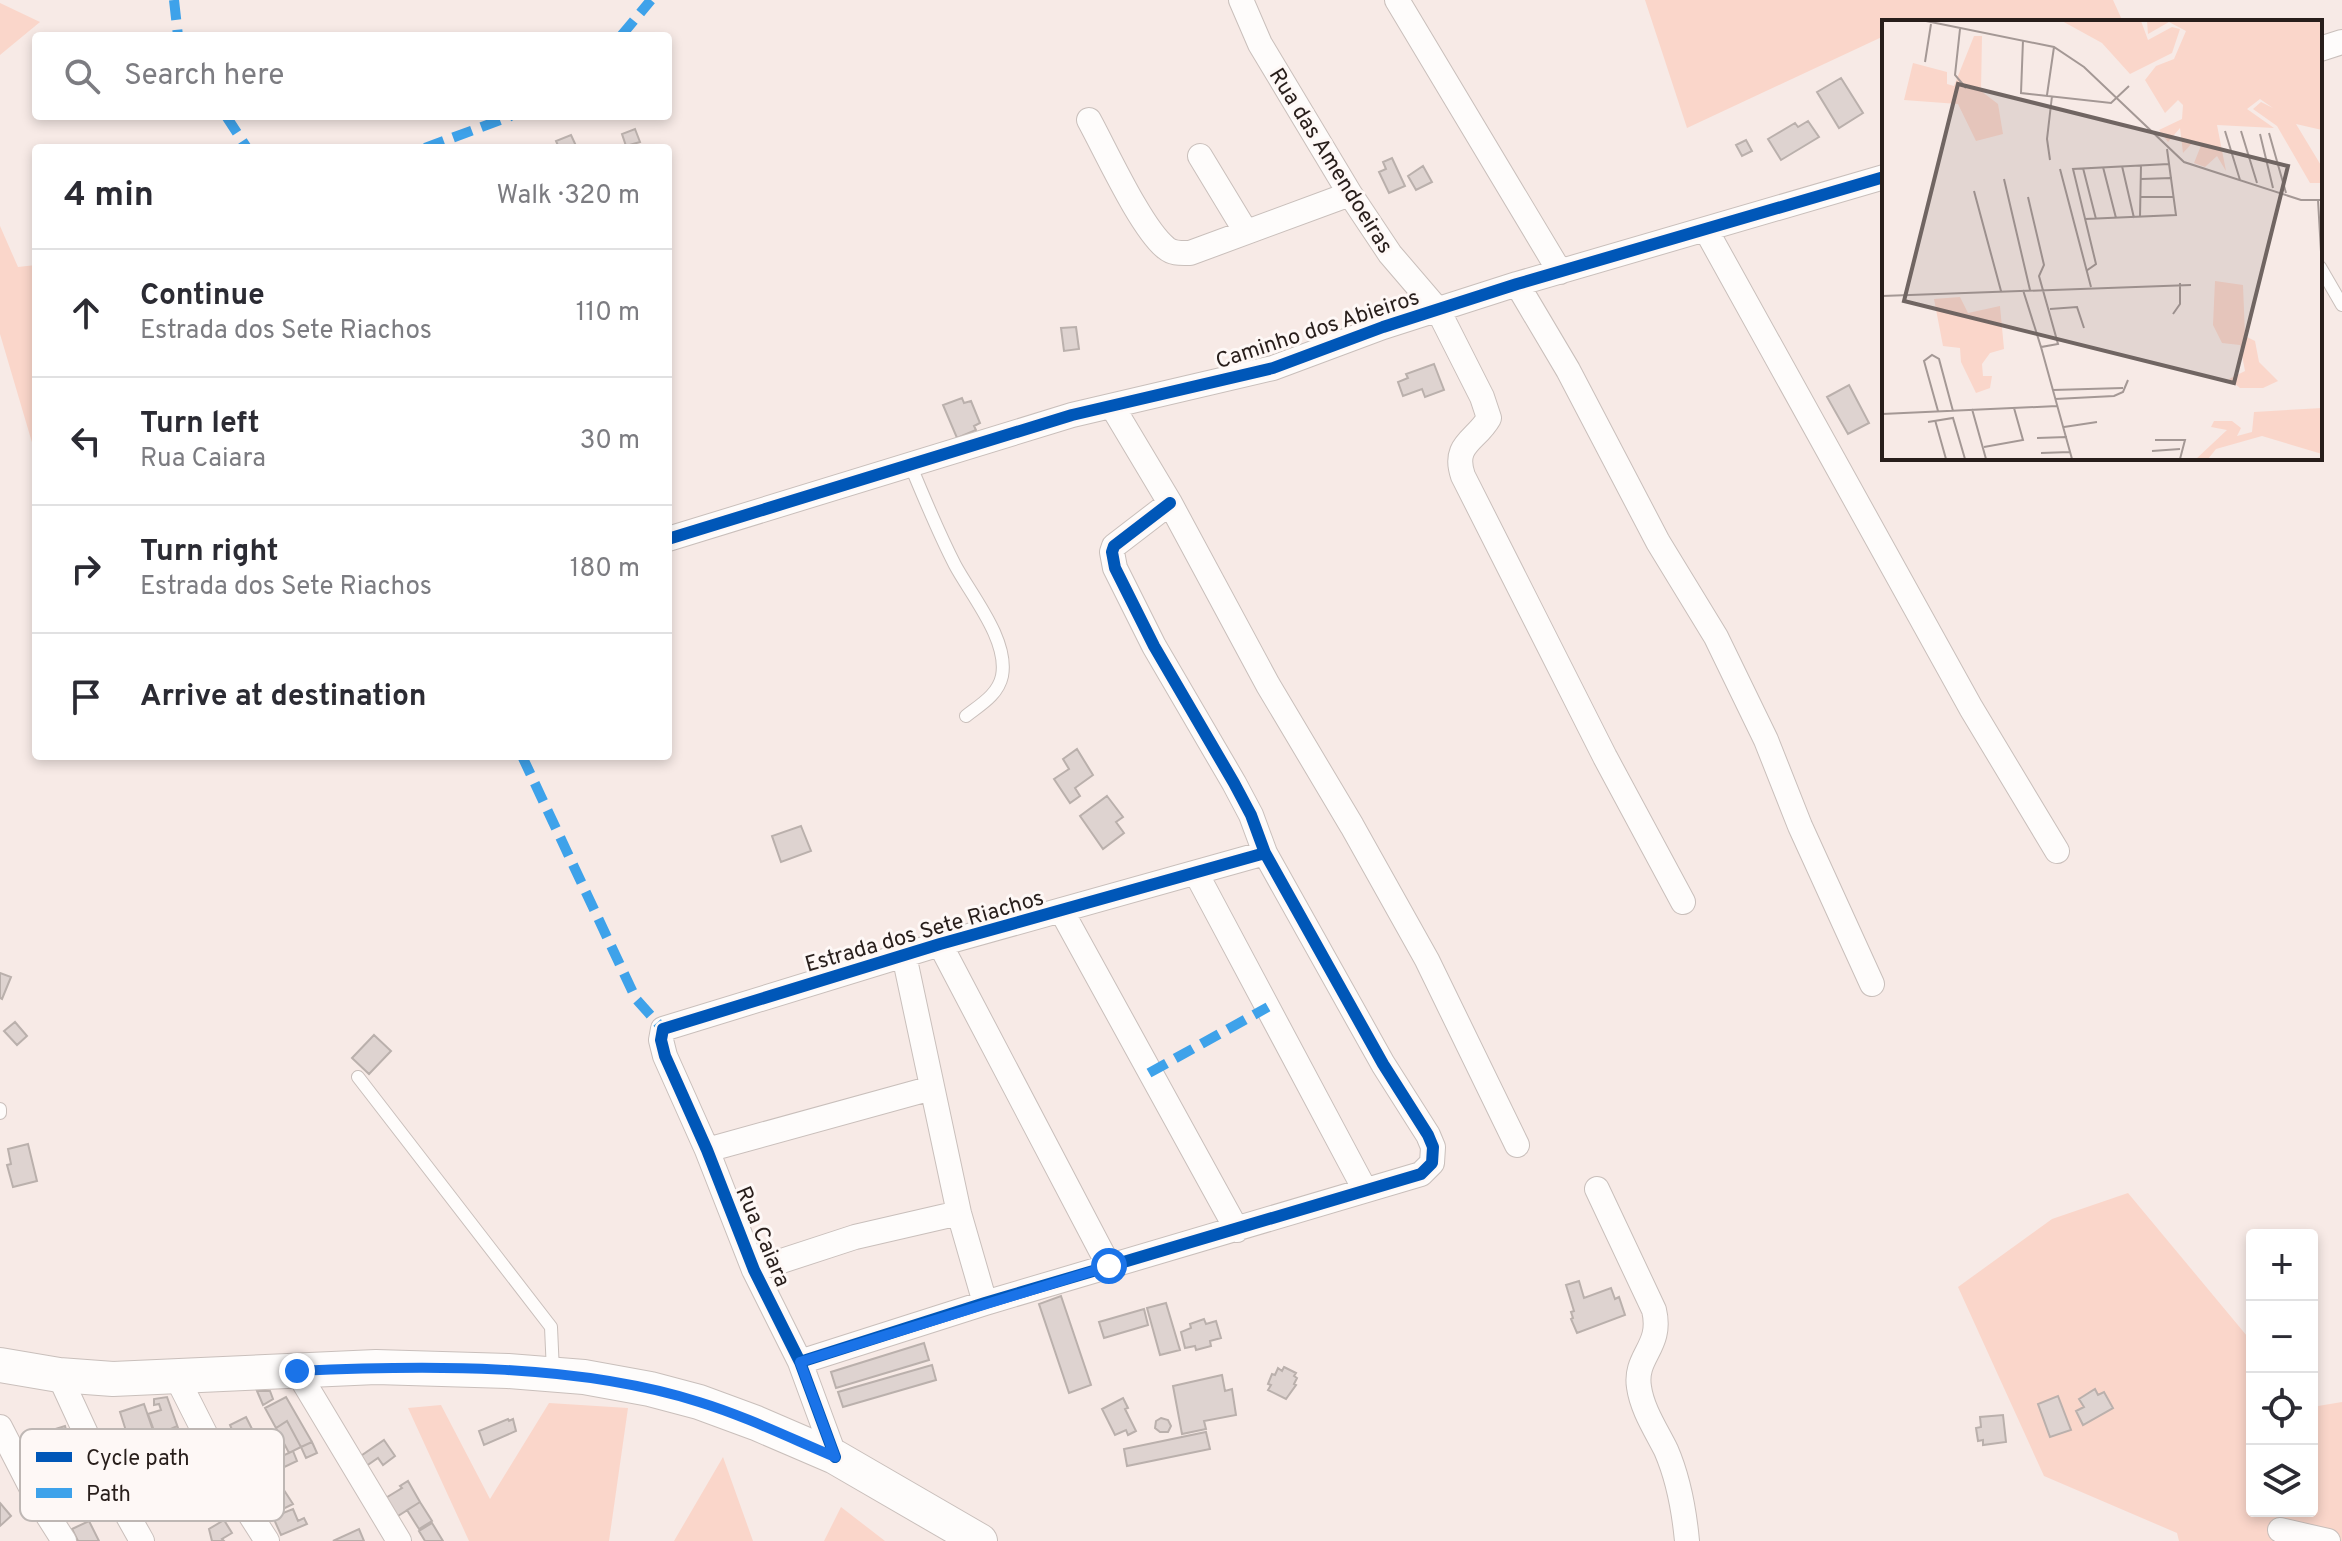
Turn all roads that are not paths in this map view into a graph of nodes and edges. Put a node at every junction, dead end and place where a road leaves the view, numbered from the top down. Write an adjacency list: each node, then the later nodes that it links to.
1 (1241, 0): 8 (street, Rua das Amendoeiras)
2 (1397, 0): 12 (street)
3 (2342, 42): 4 (street)
4 (2322, 48)
5 (1089, 120): 10 (street)
6 (1200, 156): 10 (street)
7 (1882, 178): 9 (street, Caminho dos Abieiros)
8 (1350, 194): 10 (street); 15 (street, Rua das Amendoeiras)
9 (1706, 230): 12 (street, Caminho dos Abieiros); 21 (street)
10 (1246, 232)
11 (2322, 270): 14 (lane)
12 (1560, 272): 13 (street, Caminho dos Abieiros)
13 (1517, 284): 15 (street, Caminho dos Abieiros); 28 (street)
14 (2342, 305)
15 (1438, 310): 16 (street, Caminho dos Abieiros); 24 (street, Rua das Amendoeiras)
16 (1112, 406): 17 (street, Caminho dos Abieiros); 18 (street)
17 (910, 464): 19 (street, Caminho dos Abieiros); 20 (lane)
18 (1170, 503): 22 (street); 32 (street)
19 (672, 538)
20 (966, 716)
21 (2057, 851)
22 (1265, 853): 23 (street, Estrada dos Sete Riachos); 35 (street)
23 (1196, 873): 25 (street, Estrada dos Sete Riachos); 35 (street)
24 (1683, 902)
25 (1061, 910): 26 (street, Estrada dos Sete Riachos); 37 (street)
26 (940, 944): 27 (street, Estrada dos Sete Riachos); 38 (street)
27 (904, 955): 29 (street, Estrada dos Sete Riachos); 31 (street)
28 (1872, 984)
29 (663, 1029): 33 (street, Rua Caiara)
30 (358, 1077): 45 (lane)
31 (932, 1088): 33 (street); 36 (street)
32 (1517, 1145)
33 (707, 1150): 39 (street, Rua Caiara)
34 (1597, 1189): 61 (street)
35 (1365, 1190): 37 (street)
36 (959, 1213): 39 (street); 40 (street)
37 (1237, 1230): 38 (street)
38 (1109, 1266): 40 (street)
39 (754, 1270): 41 (street, Rua Caiara)
40 (985, 1303): 41 (street)
41 (800, 1362): 50 (street, Rua Caiara)
42 (0, 1365): 44 (street)
43 (297, 1371): 45 (street); 46 (street); 59 (street)
44 (59, 1375): 46 (street); 48 (street)
45 (553, 1375): 50 (street)
46 (177, 1378): 49 (street)
47 (0, 1427): 51 (street)
48 (84, 1429)
49 (203, 1429)
50 (835, 1457): 60 (street)
51 (20, 1466)
52 (51, 1521): 56 (street)
53 (131, 1521): 57 (street)
54 (254, 1521): 58 (street)
55 (2280, 1530): 62 (street)
56 (64, 1541)
57 (142, 1541)
58 (267, 1541)
59 (399, 1541)
60 (980, 1541)
61 (1687, 1541)
62 (2328, 1541)

